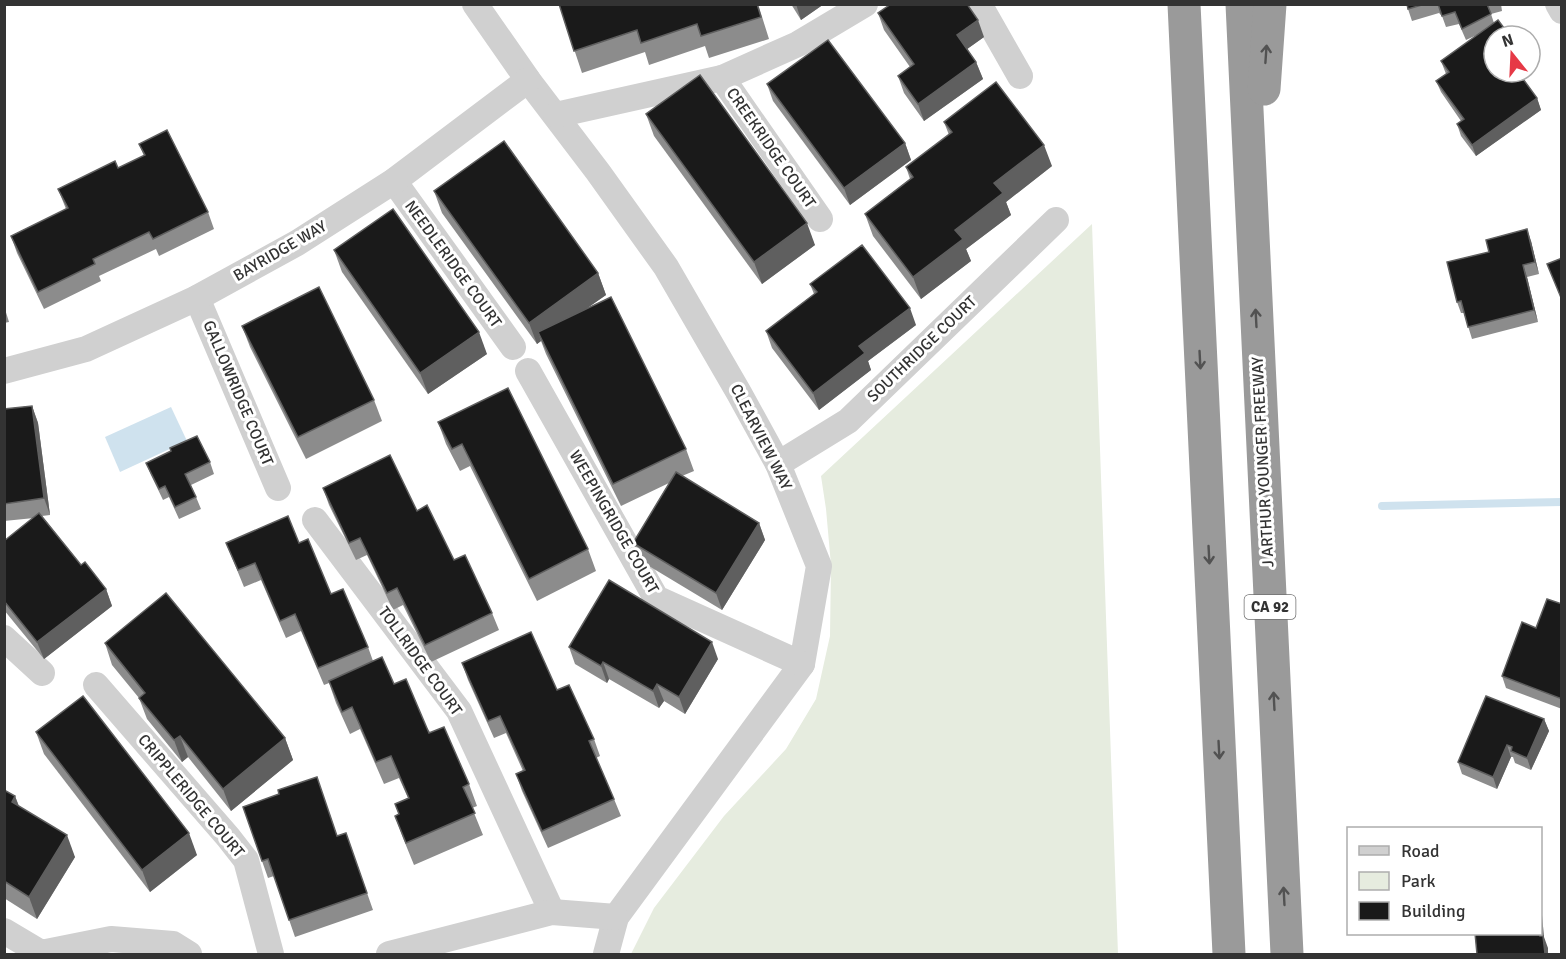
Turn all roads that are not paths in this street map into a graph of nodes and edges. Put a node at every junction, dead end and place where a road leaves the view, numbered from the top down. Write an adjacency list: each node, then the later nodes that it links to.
1 (475, 4): 12 (street, CLEARVIEW WAY)
2 (865, 4): 11 (street, CREEKRIDGE COURT)
3 (979, 4): 10 (street)
4 (1167, 4): 18 (highway)
5 (1184, 4): 18 (highway)
6 (1242, 4): 17 (highway, J ARTHUR YOUNGER FREEWAY / CA 92)
7 (1270, 4): 17 (highway, one-way to 7)
8 (1558, 4): 9 (street)
9 (1562, 11)
10 (1020, 76)
11 (722, 78): 13 (street, CREEKRIDGE COURT); 15 (street, CREEKRIDGE COURT)
12 (528, 80): 13 (street, CLEARVIEW WAY); 14 (street, BAYRIDGE WAY)
13 (556, 115): 23 (street, CLEARVIEW WAY)
14 (394, 181): 19 (street, BAYRIDGE WAY); 20 (street, NEEDLERIDGE COURT)
15 (820, 219)
16 (1056, 220): 23 (street, SOUTHRIDGE COURT)
17 (1253, 259): 38 (highway, J ARTHUR YOUNGER FREEWAY / CA 92, one-way to 17)
18 (1196, 281): 37 (highway, one-way to 37)
19 (197, 298): 22 (street, BAYRIDGE WAY); 24 (street, GALLOWRIDGE COURT)
20 (513, 347)
21 (528, 370): 27 (street, WEEPINGRIDGE COURT)
22 (4, 371)
23 (778, 464): 27 (street, CLEARVIEW WAY)
24 (278, 488)
25 (315, 520): 30 (street, TOLLRIDGE COURT)
26 (4, 638): 28 (street)
27 (802, 664): 31 (street, CLEARVIEW WAY)
28 (42, 673)
29 (96, 685): 34 (street, CRIPPLERIDGE COURT)
30 (552, 912): 31 (street); 35 (street)
31 (616, 917): 36 (street)
32 (4, 931): 33 (street)
33 (189, 954)
34 (271, 954)
35 (388, 954)
36 (606, 954)
37 (1229, 954)
38 (1287, 954)

